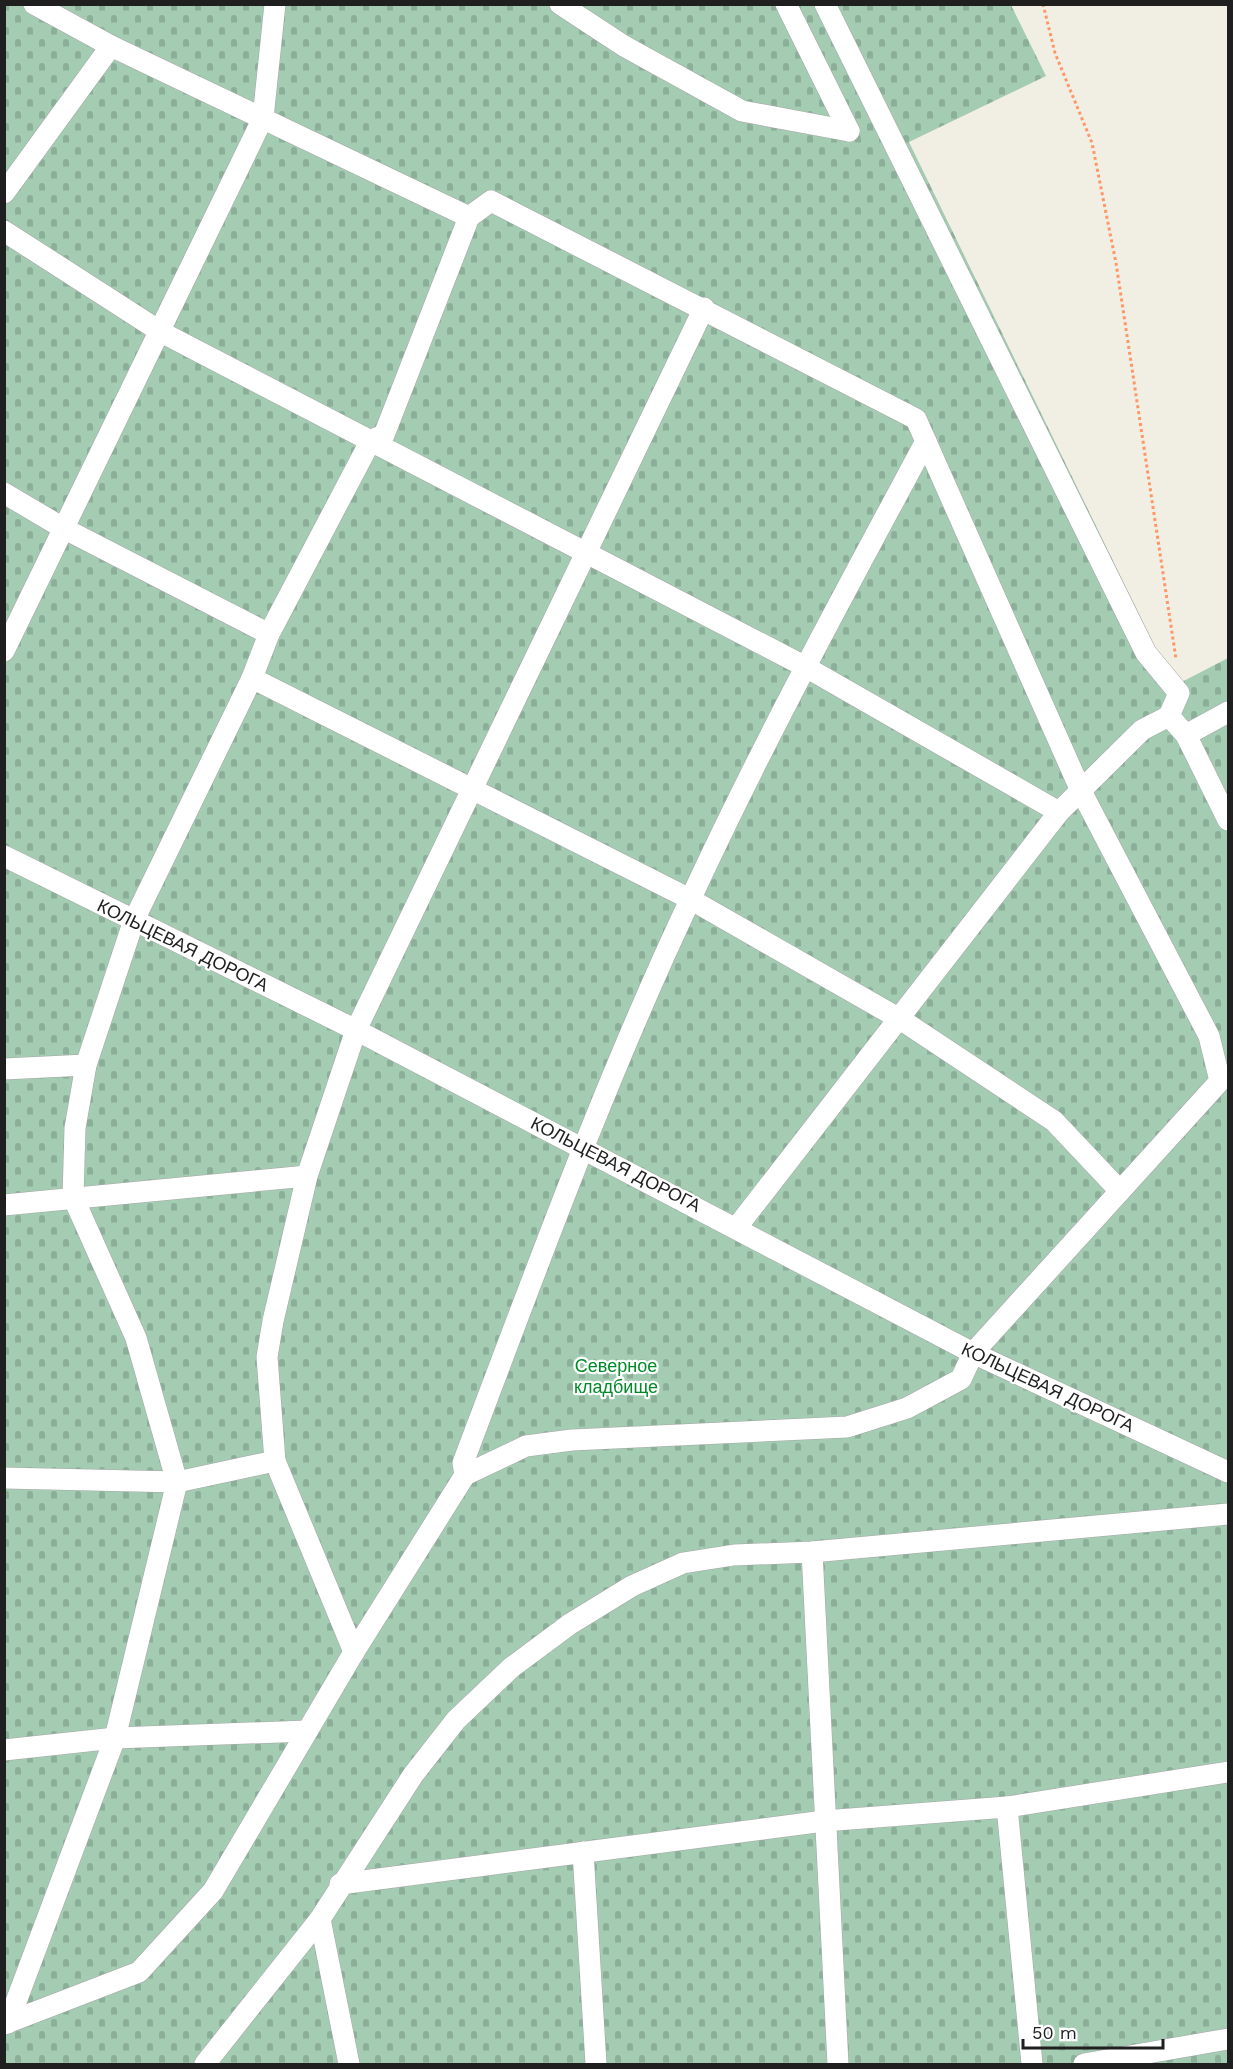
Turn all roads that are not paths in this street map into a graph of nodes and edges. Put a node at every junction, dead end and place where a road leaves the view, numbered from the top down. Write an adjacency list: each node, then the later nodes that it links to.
1 (34, 4): 6 (lane)
2 (275, 4): 7 (lane)
3 (560, 4): 4 (lane)
4 (786, 4)
5 (825, 4): 23 (lane)
6 (111, 46): 7 (lane); 8 (lane)
7 (263, 118): 9 (lane); 12 (lane)
8 (4, 193)
9 (469, 217): 11 (lane); 13 (lane)
10 (4, 231): 12 (lane)
11 (704, 308): 14 (lane); 17 (lane)
12 (161, 332): 13 (lane); 16 (lane)
13 (371, 440): 17 (lane); 18 (lane)
14 (926, 441): 20 (lane); 26 (lane)
15 (4, 494): 16 (lane)
16 (63, 528): 18 (lane); 19 (lane)
17 (584, 553): 20 (lane); 25 (lane)
18 (269, 634): 21 (lane)
19 (4, 651)
20 (804, 666): 27 (lane); 30 (lane)
21 (252, 678): 25 (lane); 31 (lane)
22 (1228, 712): 24 (lane)
23 (1169, 716): 24 (lane); 26 (lane)
24 (1185, 735): 28 (lane)
25 (472, 790): 30 (lane); 33 (lane)
26 (1081, 792): 27 (lane); 38 (lane)
27 (1059, 812): 32 (lane)
28 (1228, 820)
29 (4, 856): 31 (lane, КОЛЬЦЕВАЯ ДОРОГА)
30 (690, 898): 32 (lane); 36 (lane)
31 (134, 920): 33 (lane, КОЛЬЦЕВАЯ ДОРОГА); 34 (lane)
32 (900, 1018): 38 (lane); 41 (lane)
33 (356, 1030): 36 (lane, КОЛЬЦЕВАЯ ДОРОГА); 37 (lane)
34 (86, 1065): 35 (lane); 39 (lane)
35 (4, 1069)
36 (582, 1147): 41 (lane, КОЛЬЦЕВАЯ ДОРОГА); 45 (lane)
37 (307, 1176): 39 (lane); 43 (lane)
38 (1120, 1191): 42 (lane)
39 (73, 1197): 40 (lane); 47 (lane)
40 (4, 1205)
41 (736, 1227): 42 (lane, КОЛЬЦЕВАЯ ДОРОГА)
42 (974, 1353): 44 (lane, КОЛЬЦЕВАЯ ДОРОГА); 45 (lane)
43 (275, 1461): 47 (lane); 50 (lane)
44 (1228, 1472)
45 (465, 1475): 50 (lane)
46 (4, 1478): 47 (lane)
47 (177, 1482): 52 (lane)
48 (1228, 1514): 49 (lane)
49 (812, 1552): 56 (lane); 58 (lane)
50 (354, 1652): 51 (lane)
51 (307, 1731): 52 (lane); 60 (lane)
52 (115, 1738): 53 (lane); 60 (lane)
53 (4, 1750)
54 (1228, 1772): 55 (lane)
55 (1006, 1807): 56 (lane); 66 (lane)
56 (824, 1821): 57 (lane); 65 (lane)
57 (583, 1852): 58 (lane); 64 (lane)
58 (340, 1884): 59 (lane)
59 (320, 1919): 62 (lane); 63 (lane)
60 (6, 2024)
61 (1228, 2039): 67 (lane)
62 (205, 2064)
63 (349, 2064)
64 (596, 2064)
65 (838, 2064)
66 (1032, 2064)
67 (1084, 2064)

